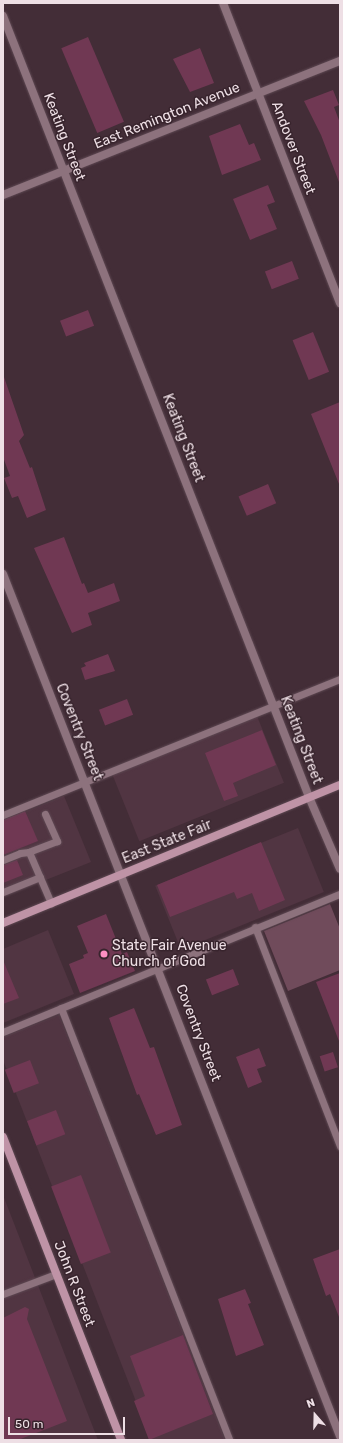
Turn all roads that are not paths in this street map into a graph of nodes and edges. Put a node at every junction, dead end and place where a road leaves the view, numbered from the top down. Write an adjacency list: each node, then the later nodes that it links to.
1 (222, 3): 4 (street, Andover Street)
2 (3, 16): 5 (street, Keating Street)
3 (340, 61): 4 (street, East Remington Avenue)
4 (258, 94): 5 (street, East Remington Avenue); 7 (street, Andover Street)
5 (64, 171): 6 (street, East Remington Avenue); 10 (street, Keating Street)
6 (3, 195)
7 (340, 303)
8 (3, 574): 11 (street, Coventry Street)
9 (340, 679): 10 (lane)
10 (273, 706): 11 (lane); 13 (street, Keating Street)
11 (85, 782): 15 (lane); 19 (street, Coventry Street)
12 (340, 785): 13 (street, East State Fair)
13 (309, 797): 18 (street, Keating Street); 19 (street, East State Fair)
14 (45, 814): 16 (lane)
15 (3, 815)
16 (29, 852): 17 (lane); 20 (lane)
17 (3, 860)
18 (340, 869)
19 (122, 874): 24 (street, East State Fair); 27 (street, Coventry Street)
20 (40, 877): 22 (lane); 24 (lane)
21 (6, 882): 22 (lane)
22 (6, 890)
23 (340, 894): 26 (lane)
24 (51, 903): 25 (street, East State Fair)
25 (3, 923)
26 (255, 927): 27 (lane); 31 (lane)
27 (158, 968): 28 (lane); 34 (street, Coventry Street)
28 (61, 1008): 29 (lane); 36 (lane)
29 (3, 1032)
30 (3, 1137): 32 (street, John R Street)
31 (340, 1146)
32 (56, 1274): 33 (lane); 35 (street, John R Street)
33 (3, 1294)
34 (340, 1436)
35 (121, 1440)
36 (229, 1440)

